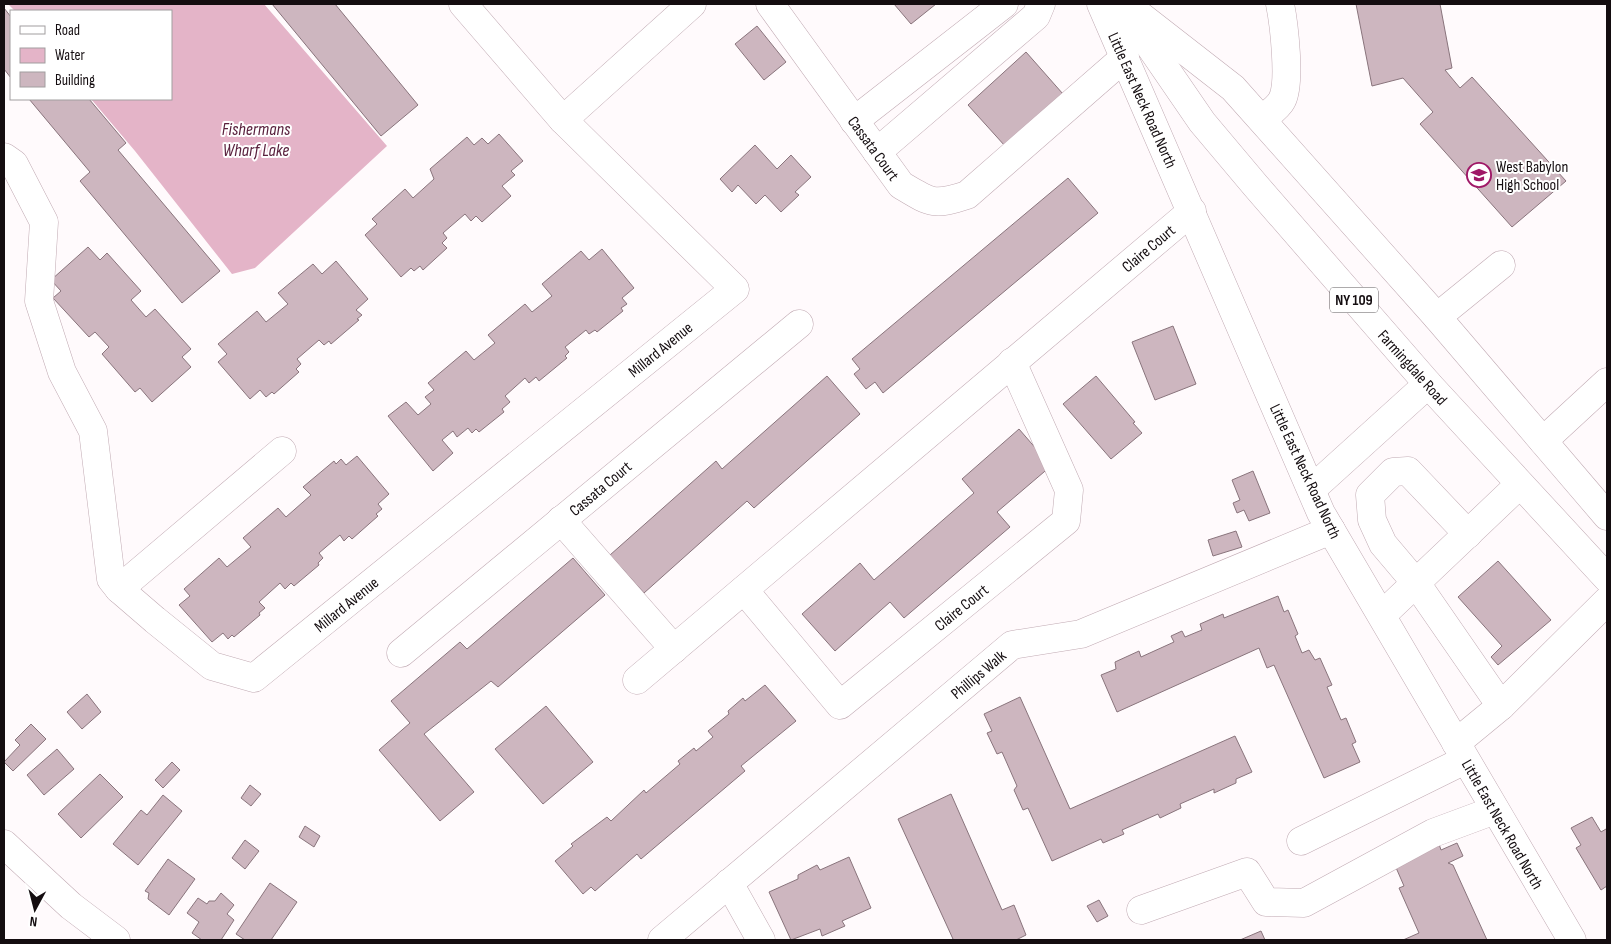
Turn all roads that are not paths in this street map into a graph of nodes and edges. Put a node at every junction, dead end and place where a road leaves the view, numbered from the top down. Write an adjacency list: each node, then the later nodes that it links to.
1 (463, 4): 12 (street, Millard Avenue)
2 (692, 4): 12 (street)
3 (770, 4): 13 (street, Cassata Court)
4 (1004, 4): 13 (street)
5 (1041, 4): 14 (street)
6 (1101, 4): 10 (street, Little East Neck Road North)
7 (1121, 4): 22 (street, Farmingdale Road / NY 109)
8 (1125, 4): 11 (street)
9 (1280, 4): 11 (street)
10 (1125, 56): 14 (street, Cassata Court); 16 (street, Little East Neck Road North)
11 (1262, 119): 18 (street)
12 (563, 120): 33 (street, Millard Avenue)
13 (854, 121): 14 (street, Cassata Court)
14 (877, 152)
15 (4, 157): 33 (street, Millard Avenue)
16 (1192, 212): 20 (street, Claire Court); 26 (street, Little East Neck Road North)
17 (1501, 265): 18 (street)
18 (1437, 317): 23 (street)
19 (799, 324): 28 (street, Cassata Court)
20 (1012, 362): 34 (street, Claire Court); 34 (street, Claire Court)
21 (1607, 382): 23 (street)
22 (1428, 384): 25 (street, Farmingdale Road / NY 109); 26 (street)
23 (1542, 442): 27 (street)
24 (282, 451): 33 (street)
25 (1519, 485): 30 (street); 31 (street, Farmingdale Road / NY 109)
26 (1312, 489): 29 (street, Little East Neck Road North)
27 (1607, 516)
28 (561, 520): 37 (street); 38 (street, Cassata Court)
29 (1331, 530): 36 (street, Little East Neck Road North); 45 (street, Phillips Walk)
30 (1468, 534): 32 (street); 32 (street)
31 (1607, 578)
32 (1416, 583): 36 (street); 40 (street)
33 (118, 589)
34 (744, 590): 37 (street, Claire Court)
35 (1607, 601): 40 (street)
36 (1382, 615): 41 (street, Little East Neck Road North)
37 (674, 649): 39 (street, Claire Court)
38 (401, 653)
39 (637, 680)
40 (1501, 706): 41 (street)
41 (1460, 752): 42 (street, Little East Neck Road North); 43 (street)
42 (1494, 810): 46 (street); 50 (street, Little East Neck Road North)
43 (1301, 841)
44 (4, 844): 47 (street)
45 (729, 883): 48 (street, Phillips Walk); 49 (street)
46 (1141, 910)
47 (116, 940)
48 (662, 940)
49 (761, 940)
50 (1572, 940)

